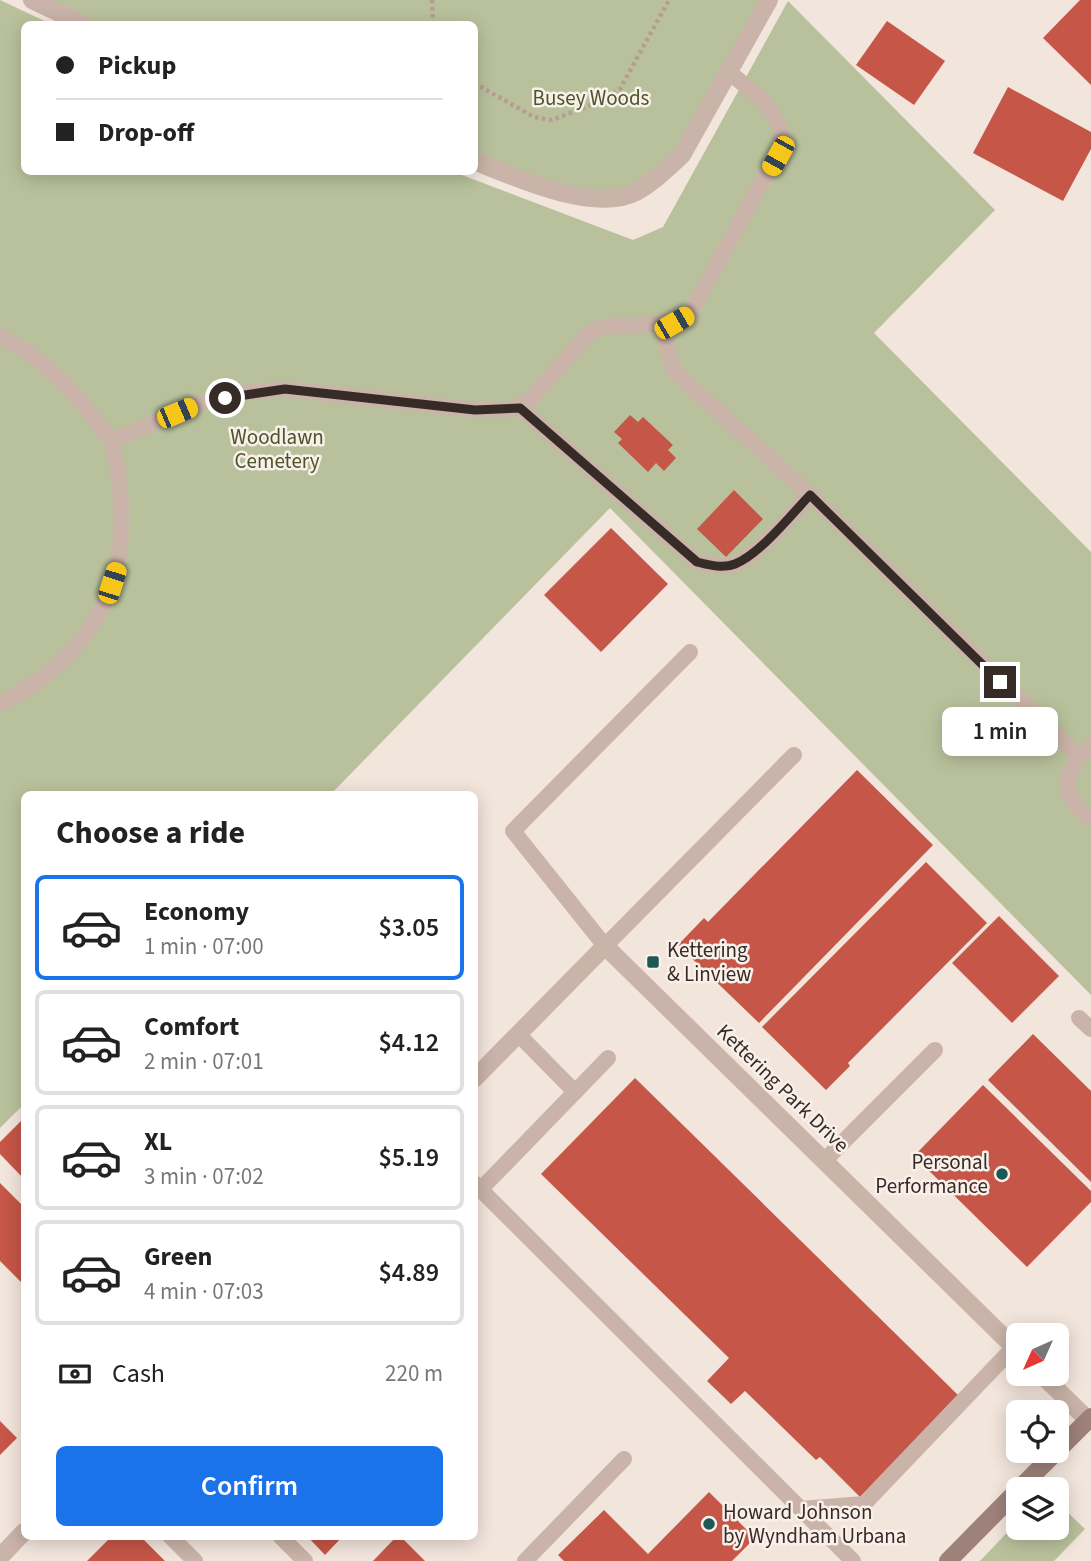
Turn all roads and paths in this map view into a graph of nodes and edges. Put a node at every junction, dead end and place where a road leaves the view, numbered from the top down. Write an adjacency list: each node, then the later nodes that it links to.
1 (32, 0): 5 (street)
2 (432, 0): 6 (path)
3 (669, 0): 8 (path)
4 (769, 0): 7 (street)
5 (77, 21)
6 (433, 21)
7 (730, 73): 9 (street); 10 (lane)
8 (478, 85)
9 (478, 163)
10 (662, 325): 12 (lane); 14 (lane)
11 (0, 337): 13 (lane)
12 (520, 408): 13 (lane); 14 (lane)
13 (111, 441): 16 (lane)
14 (810, 495): 17 (lane)
15 (690, 652): 20 (lane)
16 (0, 704)
17 (1085, 751): 19 (lane)
18 (794, 755): 20 (lane)
19 (1091, 818)
20 (605, 946): 21 (street); 26 (street, Kettering Park Drive)
21 (518, 1034): 24 (street); 25 (lane)
22 (935, 1050): 26 (lane)
23 (608, 1058): 25 (lane)
24 (478, 1075)
25 (575, 1092): 27 (lane)
26 (824, 1161): 29 (street, Kettering Park Drive)
27 (478, 1185)
28 (478, 1187): 36 (lane)
29 (1006, 1339)
30 (1006, 1359): 36 (lane)
31 (1054, 1386): 32 (street)
32 (1090, 1420): 34 (main road)
33 (624, 1459): 43 (lane)
34 (1031, 1477)
35 (1006, 1502): 45 (main road)
36 (801, 1509): 44 (lane)
37 (21, 1535): 40 (street)
38 (174, 1540): 41 (lane)
39 (284, 1540): 42 (lane)
40 (0, 1557)
41 (195, 1561)
42 (305, 1561)
43 (525, 1561)
44 (853, 1561)
45 (948, 1561)

